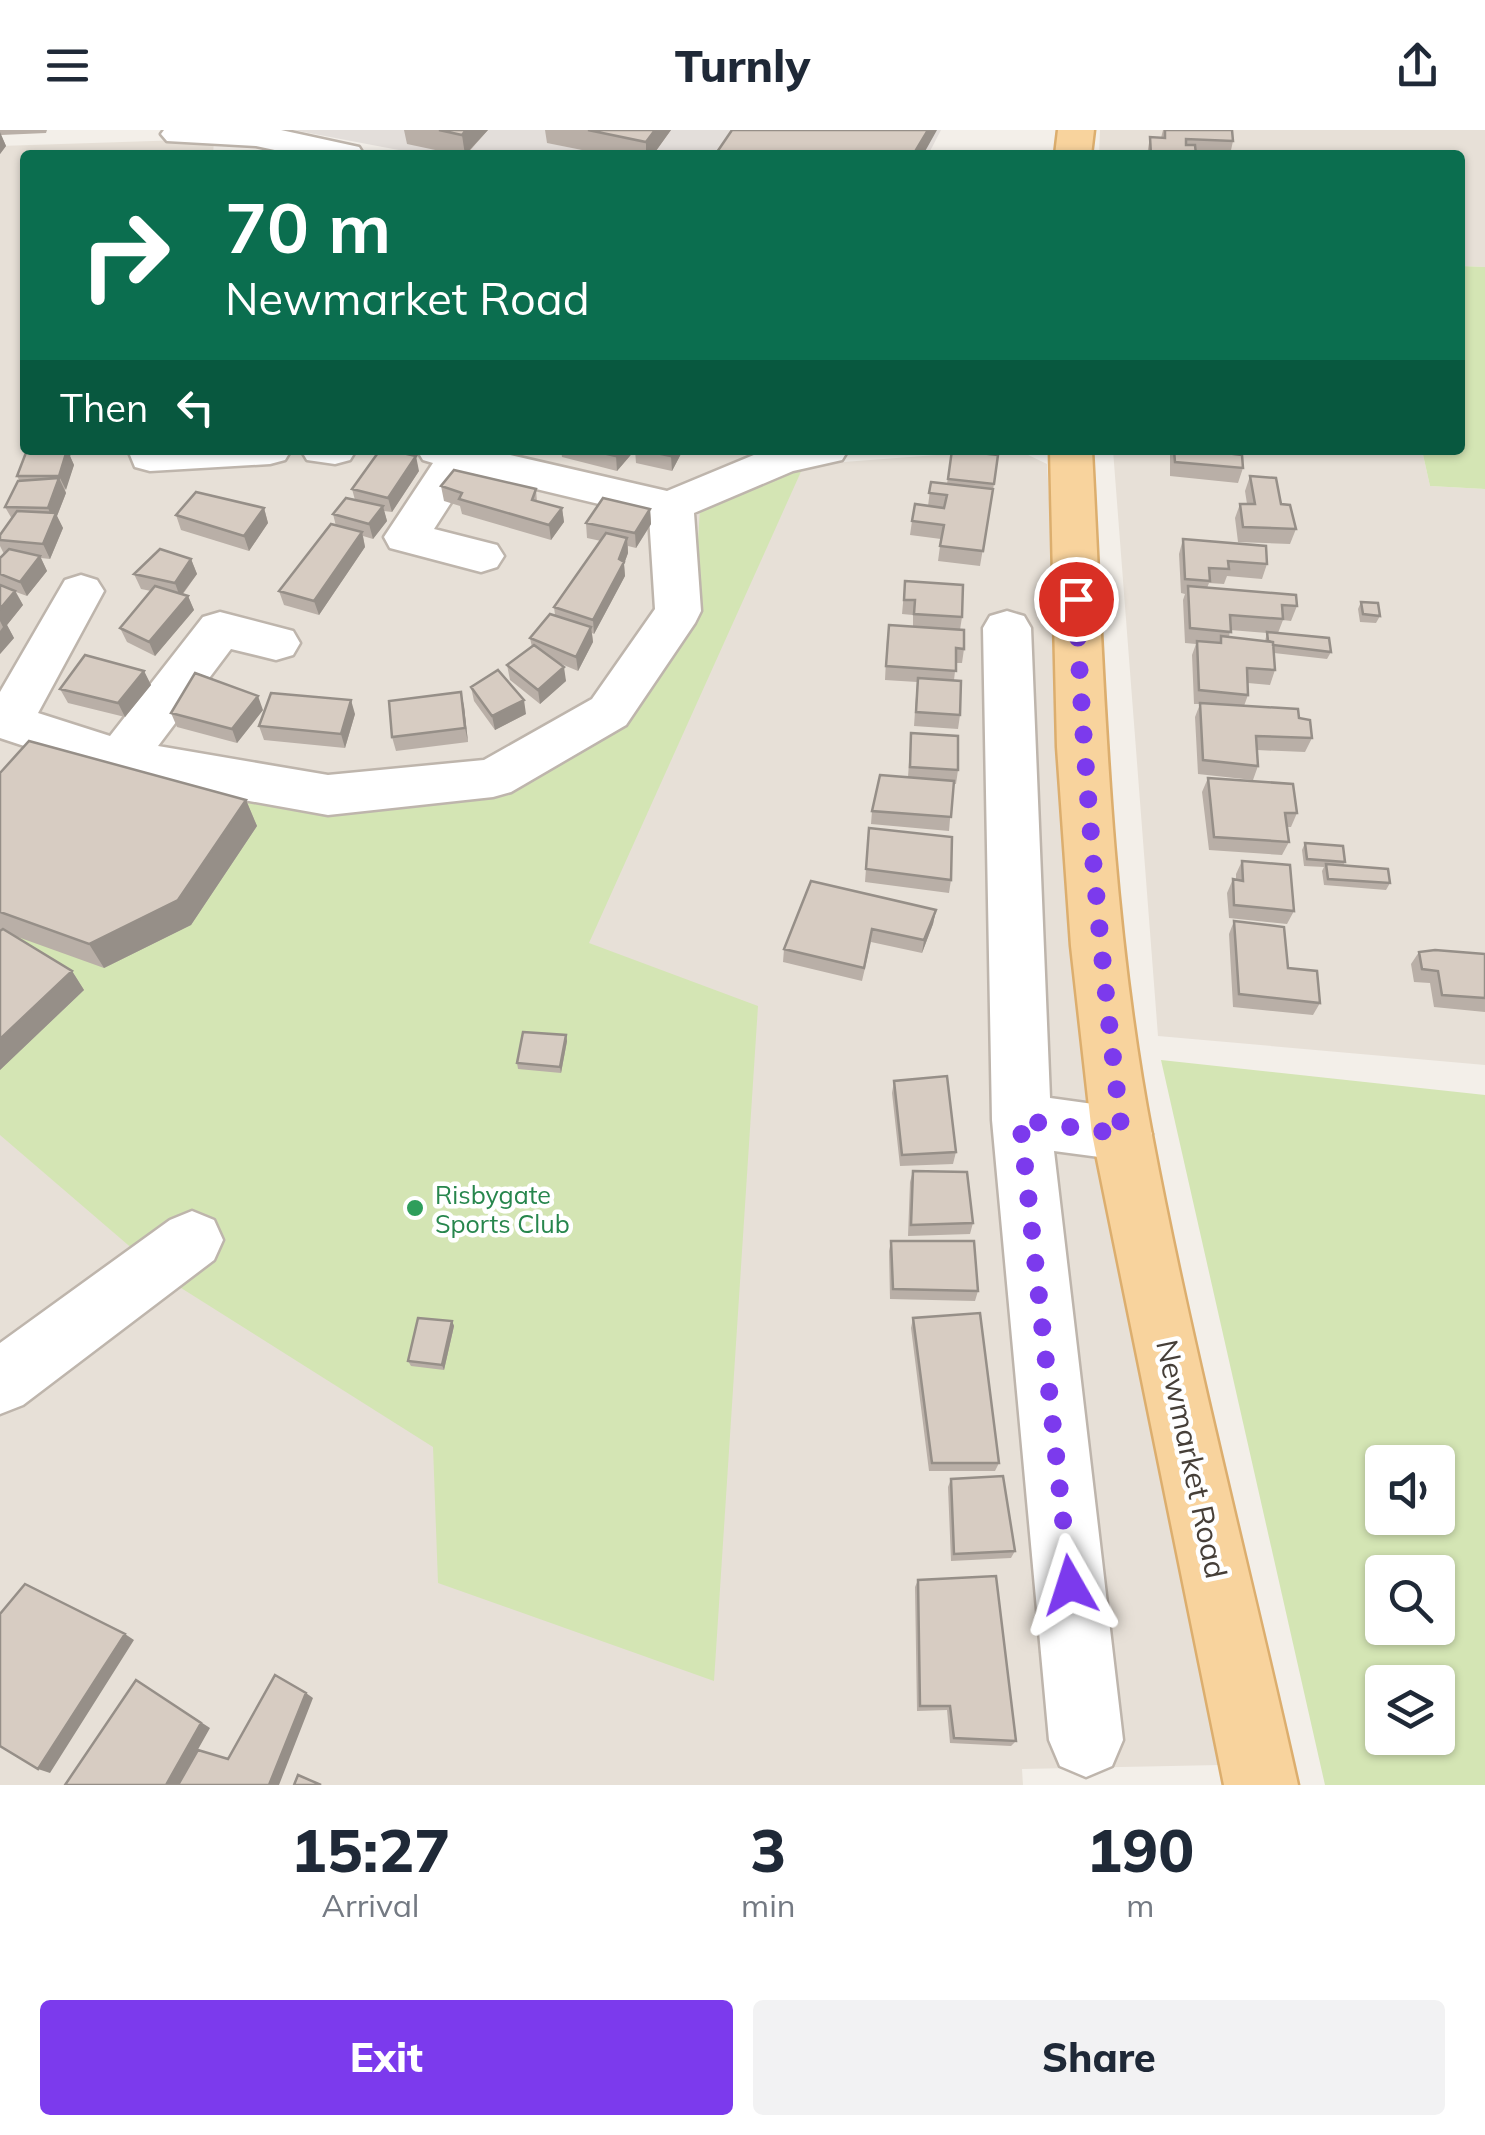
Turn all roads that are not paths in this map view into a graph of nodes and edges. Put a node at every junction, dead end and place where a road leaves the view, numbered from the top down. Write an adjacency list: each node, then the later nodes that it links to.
1 (180, 134): 2 (street)
2 (324, 150)
3 (150, 455): 4 (street)
4 (184, 455)
5 (447, 455): 10 (street)
6 (452, 455): 9 (street)
7 (804, 455): 9 (street)
8 (1071, 455): 16 (main road, Newmarket Road)
9 (671, 506): 14 (street)
10 (480, 556)
11 (81, 591): 14 (street)
12 (1007, 628): 15 (street)
13 (276, 644): 14 (street)
14 (121, 759)
15 (1020, 1120): 16 (street); 19 (street)
16 (1122, 1134): 20 (main road, Newmarket Road)
17 (192, 1240): 18 (street)
18 (0, 1382)
19 (1086, 1740)
20 (1261, 1785)

